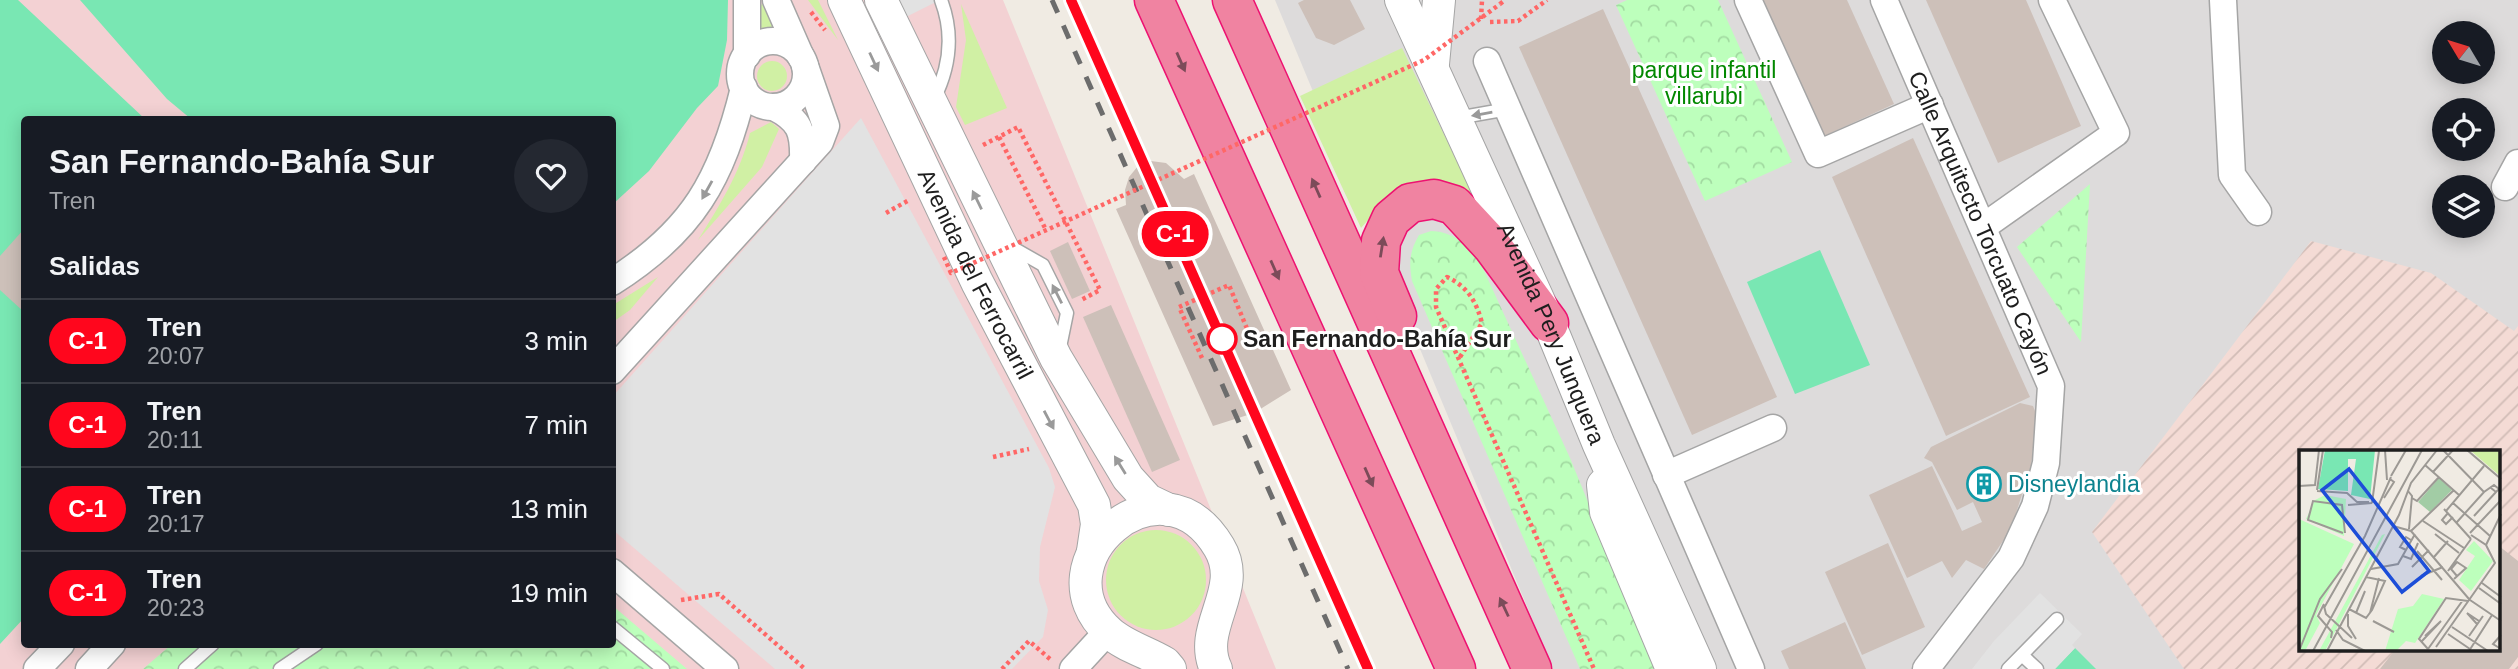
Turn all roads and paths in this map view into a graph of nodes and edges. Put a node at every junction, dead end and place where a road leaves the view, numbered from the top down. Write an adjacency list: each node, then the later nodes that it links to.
1 (747, 0): 19 (street)
2 (776, 0): 20 (street)
3 (844, 0): 56 (street, Avenida del Ferrocarril, one-way to 56)
4 (881, 0): 25 (street, Avenida del Ferrocarril)
5 (941, 0): 25 (lane)
6 (1154, 0): 79 (highway, one-way to 79)
7 (1232, 0): 50 (highway, one-way to 7)
8 (1438, 0): 22 (street)
9 (1482, 0): 17 (path)
10 (1547, 0): 18 (path)
11 (1748, 0): 24 (street)
12 (1884, 0): 24 (street, Calle Arquitecto Torcuato Cayón)
13 (2052, 0): 38 (street)
14 (2223, 0): 36 (street)
15 (1405, 2): 22 (street, Avenida Pery Junquera)
16 (1503, 2): 17 (path, bridge)
17 (1481, 19): 33 (path, bridge)
18 (1490, 22)
19 (747, 55): 20 (street); 23 (street)
20 (803, 61): 26 (street); 31 (street)
21 (1487, 61): 27 (street)
22 (1433, 65): 28 (street, Avenida Pery Junquera)
23 (744, 88): 26 (street); 41 (street, one-way to 41)
24 (1930, 105): 38 (street, Calle Arquitecto Torcuato Cayón)
25 (931, 106): 55 (street, Avenida del Ferrocarril, one-way to 25)
26 (774, 107): 31 (street)
27 (1508, 109): 28 (lane, one-way to 28); 54 (street)
28 (1456, 118): 44 (street, Avenida Pery Junquera)
29 (999, 137): 30 (path); 39 (path); 43 (path)
30 (972, 150)
31 (803, 161): 48 (street)
32 (2518, 163): 34 (street)
33 (1150, 183): 39 (path, bridge); 42 (path)
34 (2505, 187)
35 (912, 198): 37 (path)
36 (2258, 212)
37 (886, 213)
38 (1983, 227): 69 (street, Calle Arquitecto Torcuato Cayón)
39 (1046, 230): 40 (path, bridge)
40 (944, 257)
41 (616, 280)
42 (1200, 298): 45 (path, bridge); 47 (path, bridge)
43 (1078, 306)
44 (1549, 323): 50 (highway, one-way to 44); 51 (street, Avenida Pery Junquera)
45 (1250, 336)
46 (1460, 357): 46 (path); 81 (path)
47 (1202, 358)
48 (616, 367)
49 (1773, 428): 54 (street)
50 (1422, 430): 80 (highway, one-way to 50)
51 (1599, 445): 82 (street); 83 (street, Avenida Pery Junquera)
52 (1029, 449): 53 (path)
53 (993, 457)
54 (1666, 475): 84 (street)
55 (1169, 510): 56 (street); 58 (street)
56 (1093, 551): 61 (street)
57 (616, 575): 75 (street)
58 (1217, 617): 66 (street); 78 (street)
59 (2057, 619): 67 (lane)
60 (616, 630): 74 (lane)
61 (1108, 631): 66 (street); 68 (street)
62 (57, 648): 70 (street)
63 (108, 648): 71 (street)
64 (209, 648): 72 (lane)
65 (311, 648): 73 (lane)
66 (1142, 649): 77 (street)
67 (2022, 655): 85 (lane); 86 (lane)
68 (1063, 666): 76 (path)
69 (1935, 666)
70 (37, 669)
71 (89, 669)
72 (185, 669)
73 (280, 669)
74 (663, 669)
75 (725, 669)
76 (1002, 669)
77 (1170, 669)
78 (1216, 669)
79 (1456, 669)
80 (1532, 669)
81 (1594, 669)
82 (1672, 669)
83 (1700, 669)
84 (1751, 669)
85 (2008, 669)
86 (2036, 669)

